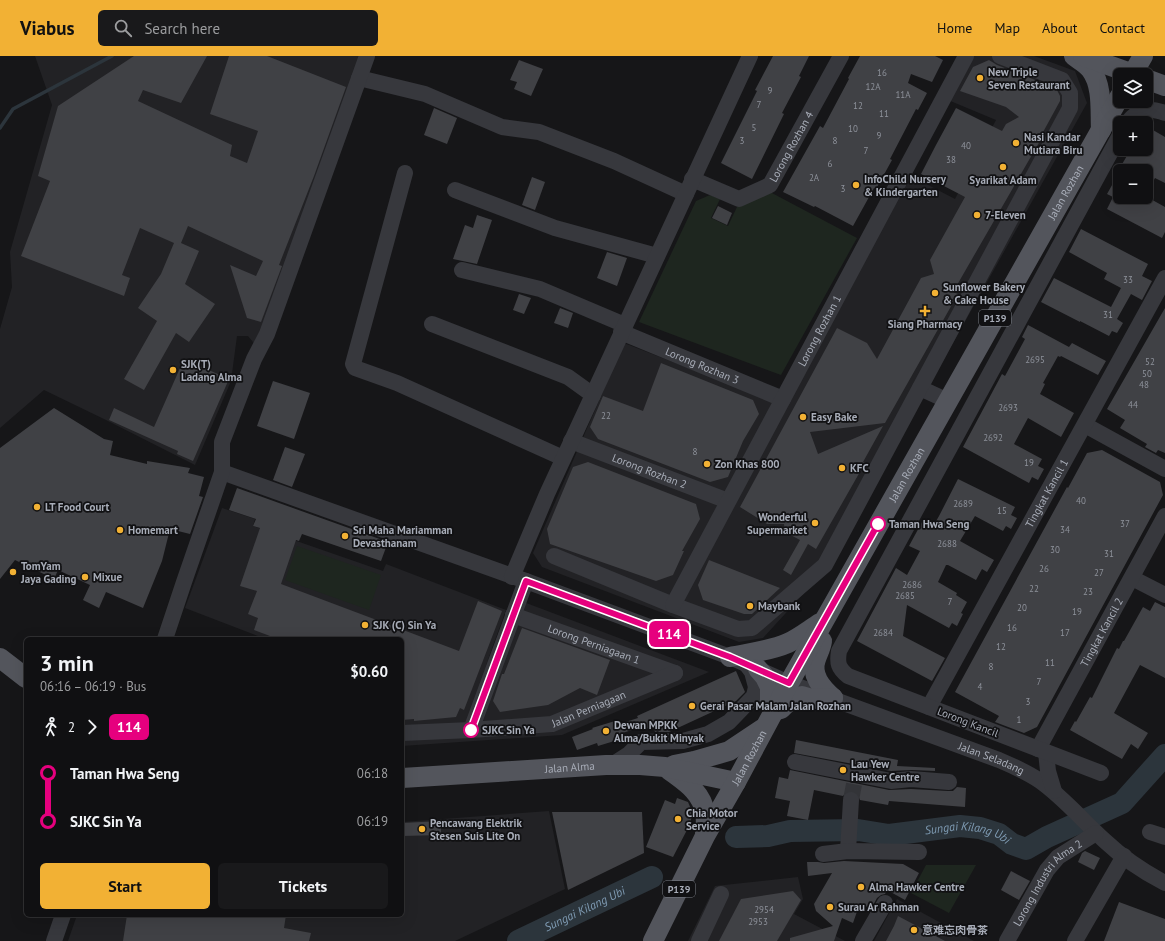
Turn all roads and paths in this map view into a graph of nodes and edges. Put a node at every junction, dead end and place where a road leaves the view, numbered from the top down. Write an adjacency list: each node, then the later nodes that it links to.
1 (367, 56): 11 (street)
2 (750, 56): 20 (street)
3 (841, 56): 20 (street, Lorong Rozhan 4)
4 (966, 56): 31 (street, Lorong Rozhan 1)
5 (1000, 56): 28 (street)
6 (1074, 56): 17 (main road)
7 (1083, 56): 9 (main road)
8 (1142, 56): 10 (main road)
9 (1115, 68)
10 (1139, 68)
11 (359, 78): 22 (street); 37 (street)
12 (1153, 82): 13 (main road)
13 (1165, 86)
14 (1113, 108): 17 (main road, Jalan Rozhan / P139)
15 (1165, 113): 16 (street)
16 (1133, 116)
17 (1101, 130): 30 (main road, Jalan Rozhan / P139)
18 (1113, 148): 32 (street, Jalan Rozhan)
19 (405, 173): 35 (street)
20 (692, 179): 22 (street)
21 (455, 190): 23 (street)
22 (686, 194): 23 (street)
23 (657, 256): 27 (street)
24 (462, 270): 27 (street, Lorong Rozhan 3)
25 (1165, 278): 33 (street, Tingkat Kancil 1)
26 (432, 324): 29 (street)
27 (623, 328): 29 (street); 31 (street, Lorong Rozhan 3)
28 (920, 388): 30 (street); 44 (street)
29 (593, 395): 34 (street)
30 (950, 398): 32 (street); 46 (main road, Jalan Rozhan / P139)
31 (783, 399): 38 (street, Lorong Rozhan 1)
32 (973, 405): 50 (street, Jalan Rozhan)
33 (1085, 425): 36 (street); 55 (street, Tingkat Kancil 1)
34 (571, 441): 35 (street); 38 (street, Lorong Rozhan 2)
35 (563, 458): 42 (street)
36 (1165, 469)
37 (222, 472): 42 (street, Jalan Seladang); 47 (street)
38 (728, 501): 44 (street, Lorong Rozhan 1)
39 (1165, 516): 41 (street, Tingkat Kancil 2)
40 (554, 556): 44 (street)
41 (1132, 578): 43 (street); 59 (street, Tingkat Kancil 2)
42 (519, 579): 45 (street); 49 (street, Jalan Seladang)
43 (1165, 595)
44 (673, 605)
45 (513, 615): 51 (street, Lorong Perniagaan 1); 57 (street)
46 (825, 619): 49 (main road); 53 (main road, Jalan Rozhan / P139); 54 (main road)
47 (167, 637)
48 (0, 658): 52 (main road)
49 (744, 663): 53 (street, Jalan Seladang); 56 (main road); 61 (street)
50 (838, 666): 55 (street, Lorong Kancil)
51 (675, 673): 57 (street, Jalan Perniagaan)
52 (24, 676)
53 (789, 683): 54 (street, Jalan Seladang); 56 (main road, Jalan Rozhan / P139)
54 (833, 698): 56 (main road); 67 (street, Jalan Seladang)
55 (929, 707): 59 (street, Lorong Kancil)
56 (769, 720): 62 (main road); 65 (main road, Jalan Rozhan / P139)
57 (471, 730): 58 (street, Jalan Perniagaan)
58 (404, 733)
59 (1042, 751): 63 (street, Lorong Kancil); 67 (street)
60 (795, 762): 66 (street)
61 (612, 765): 62 (main road, Jalan Alma); 64 (main road, Jalan Alma)
62 (665, 766): 65 (main road, Jalan Alma); 71 (main road)
63 (1101, 773)
64 (404, 778)
65 (736, 782): 71 (main road, Jalan Rozhan / P139)
66 (949, 782)
67 (1057, 794): 69 (street, Jalan Seladang)
68 (850, 806): 73 (street)
69 (1093, 829): 76 (street, Jalan Seladang); 85 (street, Lorong Industri Alma 2)
70 (1150, 832): 72 (street)
71 (704, 836): 82 (main road, Jalan Rozhan / P139)
72 (1165, 837)
73 (848, 847): 74 (street); 75 (street)
74 (919, 852)
75 (823, 854)
76 (1124, 856): 77 (street, Jalan Seladang); 86 (street)
77 (1165, 883)
78 (721, 894): 83 (street)
79 (885, 903): 84 (street)
80 (62, 917): 81 (street)
81 (54, 941)
82 (654, 941)
83 (699, 941)
84 (863, 941)
85 (1007, 941)
86 (1075, 941)

